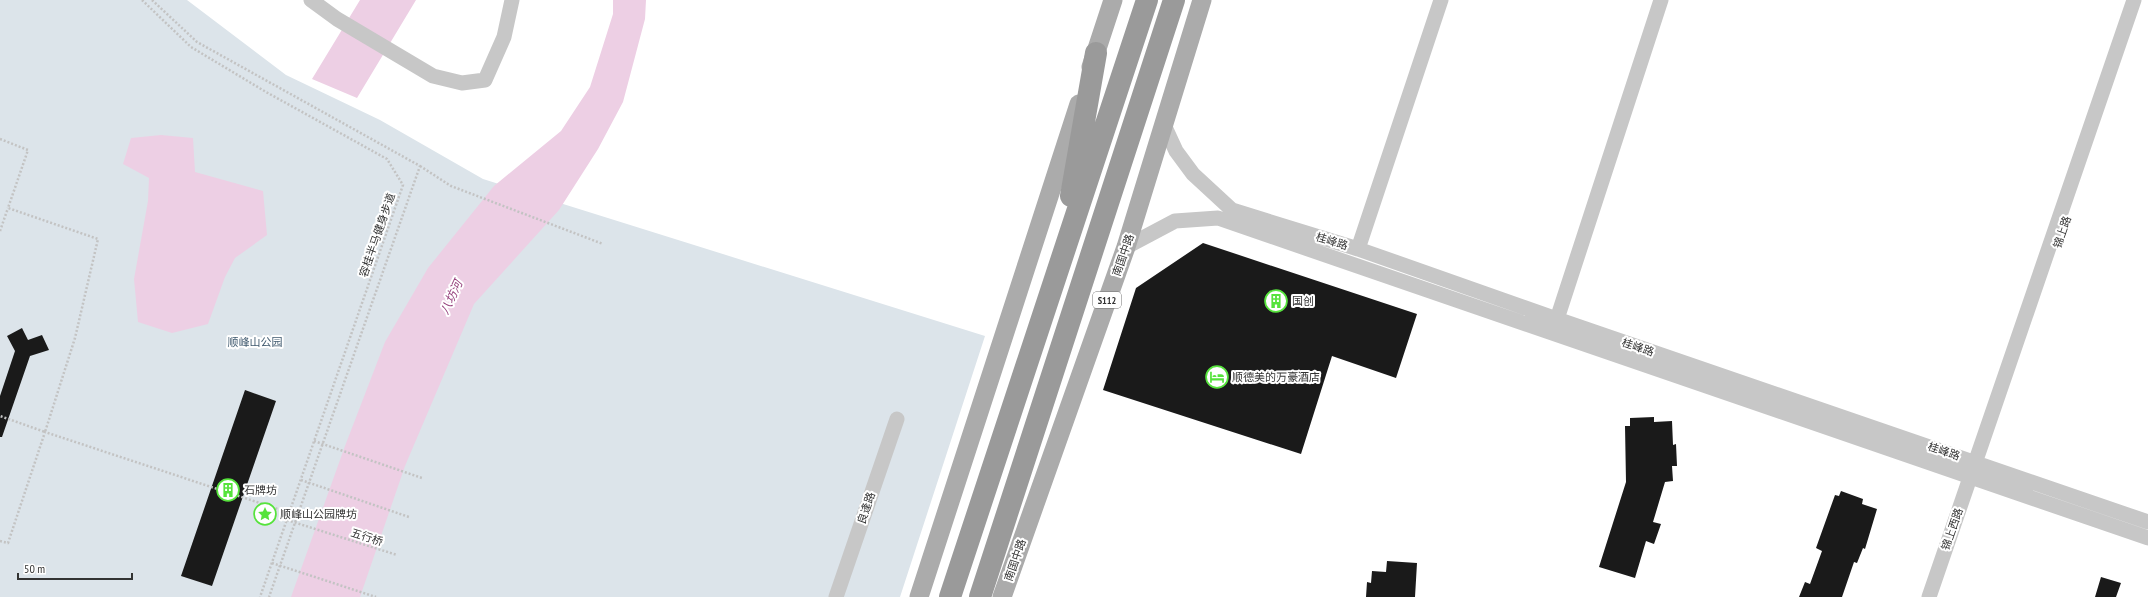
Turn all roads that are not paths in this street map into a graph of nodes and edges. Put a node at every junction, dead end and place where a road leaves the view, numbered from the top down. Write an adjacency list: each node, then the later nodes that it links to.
1 (311, 0): 2 (street)
2 (512, 0)
3 (1113, 0): 11 (main road)
4 (1147, 0): 15 (highway)
5 (1174, 0): 25 (highway, 南国中路 / S112)
6 (1202, 0): 12 (main road, 南国中路 / S112)
7 (1440, 0): 14 (street)
8 (1661, 0): 16 (street)
9 (2134, 0): 18 (street, 锦上路)
10 (2141, 0): 18 (street, 锦上路)
11 (1096, 53): 15 (highway); 23 (main road)
12 (1164, 125): 13 (main road, 南国中路 / S112); 14 (street, 桂峰路)
13 (1126, 247): 19 (street); 26 (main road, 南国中路 / S112)
14 (1358, 249): 16 (street, 桂峰路)
15 (1057, 274): 24 (highway)
16 (1557, 319): 18 (street, 桂峰路)
17 (896, 419): 22 (street, 良逢路)
18 (1979, 463): 19 (street, 锦上西路); 20 (street, 桂峰路)
19 (1974, 479): 21 (street); 27 (street, 锦上西路); 28 (street, 锦上西路)
20 (2148, 522)
21 (2148, 538)
22 (836, 597)
23 (919, 597)
24 (950, 597)
25 (980, 597)
26 (1002, 597)
27 (1928, 597)
28 (1940, 597)

